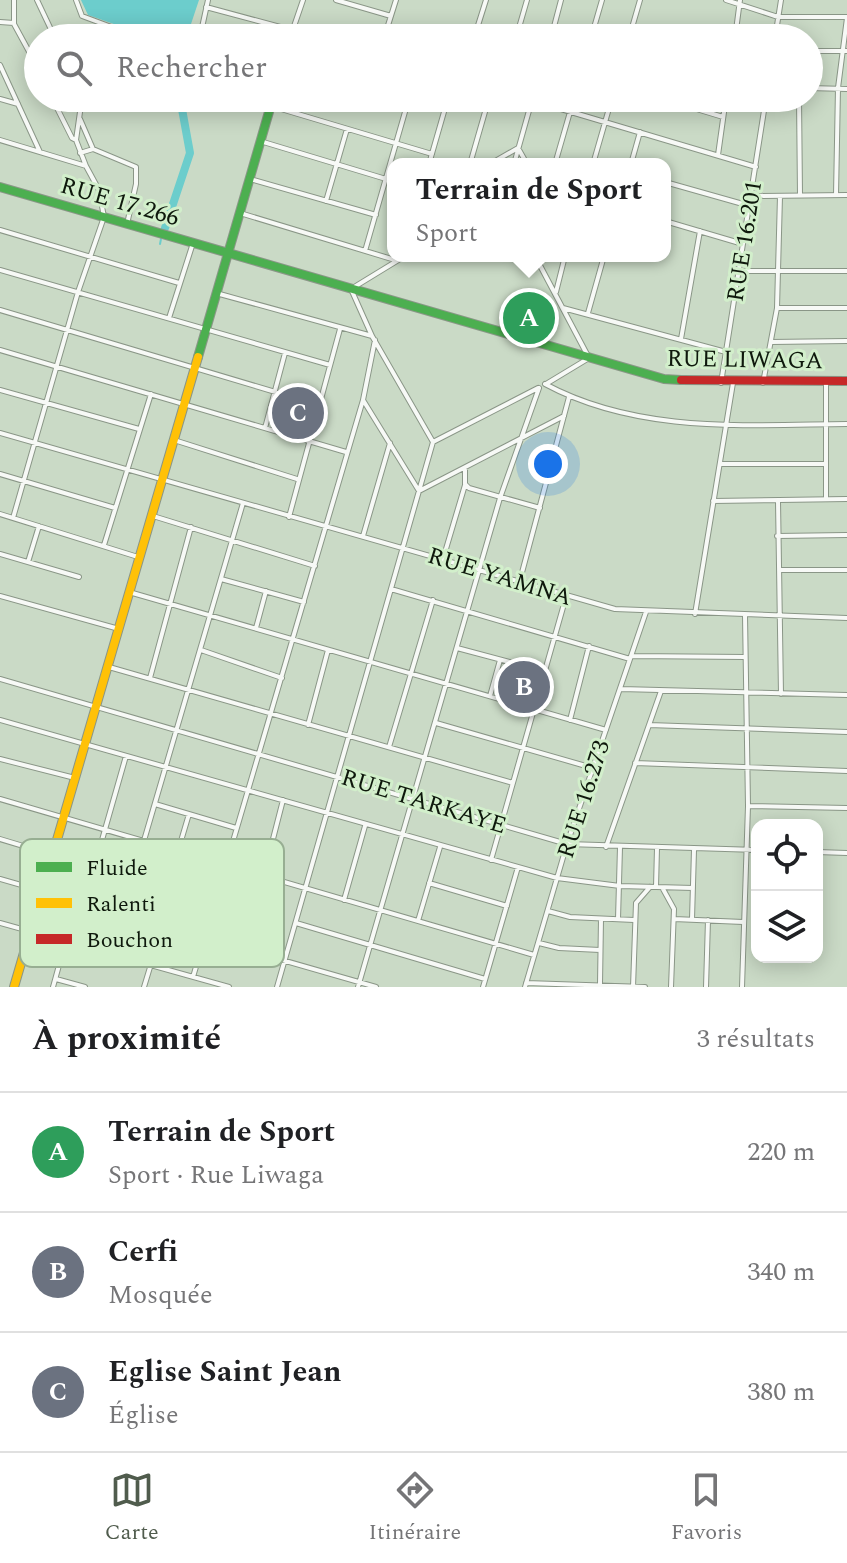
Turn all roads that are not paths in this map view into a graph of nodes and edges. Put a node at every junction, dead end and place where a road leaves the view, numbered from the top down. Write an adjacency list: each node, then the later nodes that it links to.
1 (14, 0): 21 (street)
2 (37, 0): 22 (street)
3 (76, 0): 23 (street)
4 (208, 0): 16 (street)
5 (303, 0): 26 (street)
6 (340, 0): 17 (street)
7 (396, 0): 17 (street)
8 (486, 0): 28 (street)
9 (527, 0): 29 (street)
10 (561, 0): 30 (street)
11 (602, 0): 31 (street)
12 (640, 0): 32 (street)
13 (726, 0): 15 (street)
14 (781, 0): 18 (street)
15 (740, 2): 18 (street); 33 (street)
16 (206, 7): 24 (street); 25 (street)
17 (391, 16): 27 (street)
18 (778, 17): 19 (street); 34 (street)
19 (847, 18): 37 (street)
20 (0, 22): 21 (street)
21 (14, 24): 35 (street)
22 (48, 24)
23 (103, 24)
24 (203, 24)
25 (272, 24)
26 (294, 24)
27 (388, 24)
28 (478, 24)
29 (520, 24)
30 (555, 24)
31 (595, 24)
32 (633, 24)
33 (737, 24)
34 (777, 24)
35 (24, 42)
36 (823, 51): 37 (street)
37 (845, 51): 40 (street)
38 (0, 65): 43 (street)
39 (823, 88): 40 (street)
40 (838, 88): 41 (street); 91 (street)
41 (847, 89)
42 (0, 99): 43 (street)
43 (18, 104): 69 (street)
44 (60, 112): 64 (street)
45 (79, 112): 58 (street)
46 (269, 112): 65 (street)
47 (300, 112): 61 (street)
48 (404, 112): 66 (street)
49 (444, 112): 71 (street)
50 (485, 112): 75 (street)
51 (529, 112): 67 (street)
52 (570, 112): 60 (street); 79 (street)
53 (608, 112): 60 (street)
54 (706, 112): 59 (street)
55 (724, 112): 59 (street)
56 (764, 112): 84 (street, RUE 16.201)
57 (799, 112): 90 (street)
58 (78, 117): 64 (street); 68 (street)
59 (723, 117): 72 (street)
60 (605, 122): 62 (street); 80 (street)
61 (347, 129): 66 (street); 82 (street)
62 (640, 132): 72 (street); 81 (street)
63 (0, 140): 69 (street)
64 (76, 140): 70 (street)
65 (260, 141): 82 (street); 86 (street)
66 (396, 143): 71 (street); 73 (street)
67 (518, 148): 76 (street); 77 (street); 78 (street)
68 (93, 149): 70 (street); 101 (street)
69 (40, 152): 83 (street)
70 (80, 153): 83 (street)
71 (432, 154): 74 (street)
72 (718, 155): 84 (street)
73 (392, 158)
74 (431, 158)
75 (472, 158)
76 (500, 158)
77 (516, 158)
78 (524, 158)
79 (557, 158)
80 (595, 158)
81 (633, 158)
82 (336, 164): 87 (street); 95 (street)
83 (86, 166): 99 (street)
84 (756, 167): 93 (street, RUE 16.201)
85 (387, 175): 87 (street)
86 (250, 179): 95 (street); 97 (street)
87 (386, 179): 98 (street)
88 (671, 184): 96 (street)
89 (0, 187): 99 (street, RUE 17.266)
90 (800, 195): 91 (street); 94 (street)
91 (836, 195): 92 (street)
92 (847, 195)
93 (752, 196): 94 (street); 96 (street, RUE 16.201)
94 (780, 196): 117 (street)
95 (326, 201): 98 (street)
96 (750, 206): 105 (street, RUE 16.201)
97 (240, 213): 106 (street); 107 (street)
98 (376, 215): 106 (street)
99 (104, 217): 101 (street, RUE 17.266); 109 (street)
100 (671, 223): 103 (street)
101 (127, 224): 104 (street, RUE 17.266)
102 (0, 230): 109 (street)
103 (700, 231): 105 (street); 133 (street)
104 (193, 243): 107 (street, RUE 17.266); 118 (street)
105 (744, 244): 115 (street, RUE 16.201)
106 (365, 251): 108 (street)
107 (228, 254): 119 (street, RUE LIWAGA); 121 (street)
108 (387, 255)
109 (89, 257): 118 (street); 120 (street)
110 (395, 262): 119 (street)
111 (538, 262): 122 (street)
112 (564, 262): 122 (street)
113 (602, 262): 127 (street)
114 (0, 270): 120 (street)
115 (741, 271): 117 (street); 138 (street, RUE 16.201)
116 (847, 271): 117 (street)
117 (779, 272): 124 (street)
118 (179, 283): 128 (street)
119 (351, 289): 132 (street); 139 (street, RUE LIWAGA)
120 (78, 292): 128 (street); 131 (street)
121 (216, 293): 129 (street); 130 (street)
122 (556, 295): 123 (street)
123 (563, 308): 127 (street); 139 (street)
124 (777, 308): 125 (street); 135 (street)
125 (847, 308)
126 (0, 310): 131 (street)
127 (588, 313): 133 (street)
128 (169, 318): 129 (street)
129 (206, 329): 137 (street); 141 (street)
130 (340, 329): 132 (street); 140 (street)
131 (67, 330): 141 (street); 142 (street)
132 (374, 338): 154 (street); 169 (street)
133 (681, 340): 138 (street)
134 (847, 341): 135 (street)
135 (771, 342): 147 (street)
136 (0, 350): 142 (street)
137 (286, 352): 140 (street); 151 (street)
138 (726, 352): 146 (street, RUE 16.201)
139 (589, 358): 146 (street, RUE LIWAGA); 148 (street)
140 (330, 365): 157 (street)
141 (195, 366): 151 (street); 156 (street)
142 (57, 367): 152 (street); 155 (street)
143 (847, 381): 145 (street, RUE LIWAGA)
144 (733, 382): 146 (street, RUE LIWAGA); 147 (street, RUE LIWAGA); 161 (street)
145 (826, 382): 147 (street, RUE LIWAGA); 159 (street)
146 (721, 383)
147 (763, 383)
148 (545, 384): 149 (street); 153 (street)
149 (539, 388): 167 (street); 169 (street)
150 (0, 390): 155 (street)
151 (275, 391): 157 (street); 162 (street)
152 (151, 394): 156 (street); 163 (street)
153 (569, 397): 158 (street); 161 (street)
154 (363, 400): 170 (street); 171 (street)
155 (46, 403): 163 (street); 168 (street)
156 (182, 404): 162 (street); 165 (street)
157 (319, 405): 166 (street)
158 (564, 416): 167 (street); 189 (street)
159 (826, 424): 160 (street); 161 (street); 173 (street)
160 (847, 424)
161 (726, 425): 172 (street)
162 (265, 428): 166 (street)
163 (139, 429): 174 (street)
164 (0, 433): 168 (street, RUE YAMNA)
165 (174, 440): 177 (street); 178 (street)
166 (308, 440): 171 (street); 178 (street)
167 (519, 441): 175 (street); 182 (street)
168 (35, 442): 174 (street, RUE YAMNA); 179 (street)
169 (433, 442): 181 (street)
170 (390, 443): 181 (street); 198 (street)
171 (346, 452): 195 (street)
172 (720, 464): 173 (street); 185 (street)
173 (824, 464): 183 (street)
174 (127, 468): 177 (street, RUE YAMNA); 188 (street)
175 (465, 469): 180 (street); 181 (street)
176 (0, 474): 179 (street)
177 (162, 477): 187 (street, RUE YAMNA); 191 (street)
178 (297, 479): 192 (street)
179 (24, 481): 188 (street); 193 (street)
180 (465, 484): 182 (street); 205 (street)
181 (419, 491): 202 (street)
182 (500, 498): 189 (street); 208 (street)
183 (826, 499): 184 (street); 186 (street)
184 (847, 499)
185 (713, 501): 186 (street); 225 (street)
186 (778, 501): 199 (street)
187 (243, 503): 192 (street, RUE YAMNA); 200 (street)
188 (115, 508): 201 (street)
189 (540, 508): 213 (street)
190 (0, 514): 193 (street)
191 (153, 516): 196 (street); 204 (street)
192 (289, 517): 195 (street, RUE YAMNA)
193 (13, 518): 194 (street)
194 (39, 526): 201 (street); 206 (street)
195 (326, 526): 198 (street, RUE YAMNA); 207 (street)
196 (191, 527): 200 (street); 221 (street)
197 (847, 535): 199 (street)
198 (363, 536): 202 (street, RUE YAMNA)
199 (777, 536): 209 (street)
200 (232, 540): 207 (street); 212 (street)
201 (104, 545): 204 (street)
202 (403, 547): 205 (street, RUE YAMNA); 214 (street)
203 (0, 554): 206 (street)
204 (138, 557): 216 (street)
205 (443, 559): 208 (street, RUE YAMNA)
206 (28, 562): 211 (street)
207 (315, 566): 220 (street)
208 (481, 570): 213 (street, RUE YAMNA); 222 (street)
209 (779, 570): 210 (street); 227 (street)
210 (847, 570)
211 (79, 577)
212 (221, 579): 215 (street); 224 (street)
213 (520, 580): 218 (street, RUE YAMNA)
214 (391, 589): 219 (street); 240 (street)
215 (266, 591): 220 (street); 229 (street)
216 (129, 592): 221 (street); 230 (street)
217 (0, 596): 230 (street)
218 (566, 597): 223 (street, RUE YAMNA); 231 (street)
219 (433, 600): 222 (street); 243 (street)
220 (304, 602): 232 (street)
221 (172, 603): 224 (street); 244 (street)
222 (468, 610): 231 (street); 234 (street)
223 (646, 612): 225 (street, RUE YAMNA); 238 (street, RUE 16.273)
224 (210, 614): 229 (street); 235 (street)
225 (695, 614): 226 (street, RUE YAMNA)
226 (745, 615): 227 (street, RUE YAMNA); 237 (street)
227 (779, 616): 228 (street, RUE YAMNA); 252 (street)
228 (847, 618)
229 (256, 628): 232 (street)
230 (119, 629): 241 (street)
231 (555, 635): 233 (street); 242 (street)
232 (294, 639): 236 (street); 245 (street)
233 (589, 646): 238 (street); 259 (street)
234 (457, 648): 239 (street); 247 (street)
235 (200, 650): 245 (street); 249 (street)
236 (328, 650): 240 (street); 261 (street)
237 (746, 657): 238 (street); 251 (street)
238 (631, 658): 248 (street, RUE 16.273)
239 (500, 660): 242 (street); 254 (street)
240 (370, 664): 243 (street); 267 (street)
241 (109, 667): 244 (street); 255 (street)
242 (544, 672): 256 (street)
243 (410, 676): 247 (street); 269 (street)
244 (150, 678): 249 (street)
245 (282, 678): 257 (street)
246 (0, 679): 255 (street, RUE TARKAYE)
247 (446, 684): 254 (street); 260 (street)
248 (621, 689): 250 (street); 265 (street, RUE 16.273)
249 (188, 690): 257 (street); 264 (street)
250 (662, 690): 251 (street); 262 (street)
251 (746, 692): 252 (street); 263 (street)
252 (781, 694): 253 (street)
253 (847, 695)
254 (490, 696): 256 (street)
255 (98, 707): 264 (street, RUE TARKAYE); 268 (street)
256 (535, 710): 259 (street); 270 (street)
257 (271, 714): 261 (street); 271 (street)
258 (0, 720): 268 (street)
259 (570, 720): 265 (street)
260 (436, 723): 270 (street); 273 (street)
261 (308, 725): 267 (street)
262 (649, 725): 263 (street); 275 (street)
263 (746, 728): 266 (street); 277 (street)
264 (177, 729): 271 (street, RUE TARKAYE); 276 (street)
265 (606, 730): 278 (street, RUE 16.273)
266 (847, 732)
267 (349, 736): 269 (street); 280 (street)
268 (86, 745): 272 (street); 281 (street)
269 (389, 747): 273 (street)
270 (523, 748): 278 (street); 282 (street)
271 (259, 752): 280 (street, RUE TARKAYE); 283 (street)
272 (126, 756): 276 (street); 296 (street)
273 (425, 758): 282 (street); 284 (street)
274 (0, 759): 281 (street)
275 (635, 763): 277 (street); 309 (street)
276 (165, 767): 283 (street); 287 (street)
277 (747, 767): 279 (street); 288 (street)
278 (593, 768): 306 (street, RUE 16.273)
279 (847, 771)
280 (338, 775): 284 (street, RUE TARKAYE); 291 (street)
281 (75, 778): 292 (street)
282 (513, 783): 293 (street)
283 (247, 790): 286 (street); 295 (street)
284 (413, 798): 293 (street, RUE TARKAYE); 297 (street)
285 (0, 799): 292 (street)
286 (283, 800): 291 (street); 305 (street)
287 (155, 804): 290 (street); 302 (street)
288 (748, 806): 289 (street); 313 (street)
289 (847, 808)
290 (189, 814): 295 (street); 303 (street)
291 (327, 814): 294 (street); 327 (street)
292 (63, 818): 296 (street); 299 (street)
293 (501, 824): 306 (street, RUE TARKAYE); 317 (street)
294 (365, 826): 297 (street); 328 (street)
295 (236, 828): 304 (street)
296 (105, 831): 300 (street); 301 (street)
297 (402, 835): 308 (street); 330 (street)
298 (0, 839): 307 (street)
299 (57, 839)
300 (103, 839)
301 (131, 839)
302 (145, 839)
303 (181, 839)
304 (233, 839)
305 (273, 839)
306 (567, 844): 309 (street, RUE TARKAYE); 319 (street, RUE 16.273)
307 (20, 845)
308 (440, 846): 317 (street); 322 (street)
309 (606, 847): 310 (street, RUE TARKAYE)
310 (620, 847): 311 (street, RUE TARKAYE); 324 (street)
311 (657, 848): 312 (street, RUE TARKAYE); 325 (street)
312 (694, 849): 313 (street, RUE TARKAYE); 326 (street)
313 (747, 850): 314 (street, RUE TARKAYE); 339 (street)
314 (751, 850)
315 (823, 852): 316 (street)
316 (847, 853)
317 (490, 860): 318 (street)
318 (518, 867): 319 (street); 329 (street)
319 (557, 878): 324 (street); 331 (street, RUE 16.273)
320 (0, 879): 323 (street)
321 (284, 882): 327 (street)
322 (429, 883): 329 (street); 338 (street)
323 (20, 885)
324 (620, 886): 325 (street); 333 (street)
325 (656, 887): 326 (street); 334 (street); 336 (street)
326 (693, 888): 335 (street)
327 (305, 889): 328 (street); 341 (street)
328 (344, 900): 330 (street)
329 (507, 906): 344 (street)
330 (382, 911): 338 (street); 345 (street)
331 (548, 911): 332 (street); 343 (street, RUE 16.273)
332 (601, 919): 333 (street); 346 (street)
333 (618, 919): 336 (street)
334 (674, 919): 335 (street); 373 (street)
335 (692, 919): 337 (street)
336 (634, 920): 371 (street)
337 (708, 920): 339 (street); 374 (street)
338 (418, 921): 344 (street)
339 (743, 922): 375 (street)
340 (0, 923): 342 (street)
341 (295, 923): 345 (street); 348 (street)
342 (20, 928)
343 (538, 943): 346 (street); 347 (street, RUE 16.273)
344 (496, 945): 347 (street); 358 (street)
345 (371, 946): 358 (street); 359 (street)
346 (600, 950): 361 (street)
347 (534, 955): 360 (street, RUE 16.273)
348 (285, 959): 349 (street); 359 (street)
349 (284, 962)
350 (20, 967): 363 (street)
351 (59, 967): 357 (street)
352 (150, 967): 366 (street)
353 (161, 967): 356 (street)
354 (196, 967): 356 (street)
355 (283, 967): 368 (street)
356 (193, 977): 367 (street)
357 (56, 979): 364 (street); 365 (street)
358 (485, 979): 370 (street)
359 (359, 985): 369 (street)
360 (526, 985): 362 (street)
361 (600, 985): 362 (street); 371 (street)
362 (562, 986)
363 (14, 987)
364 (53, 987)
365 (85, 987)
366 (144, 987)
367 (229, 987)
368 (277, 987)
369 (376, 987)
370 (483, 987)
371 (633, 987): 372 (street)
372 (645, 987)
373 (671, 987)
374 (706, 987)
375 (742, 987)

